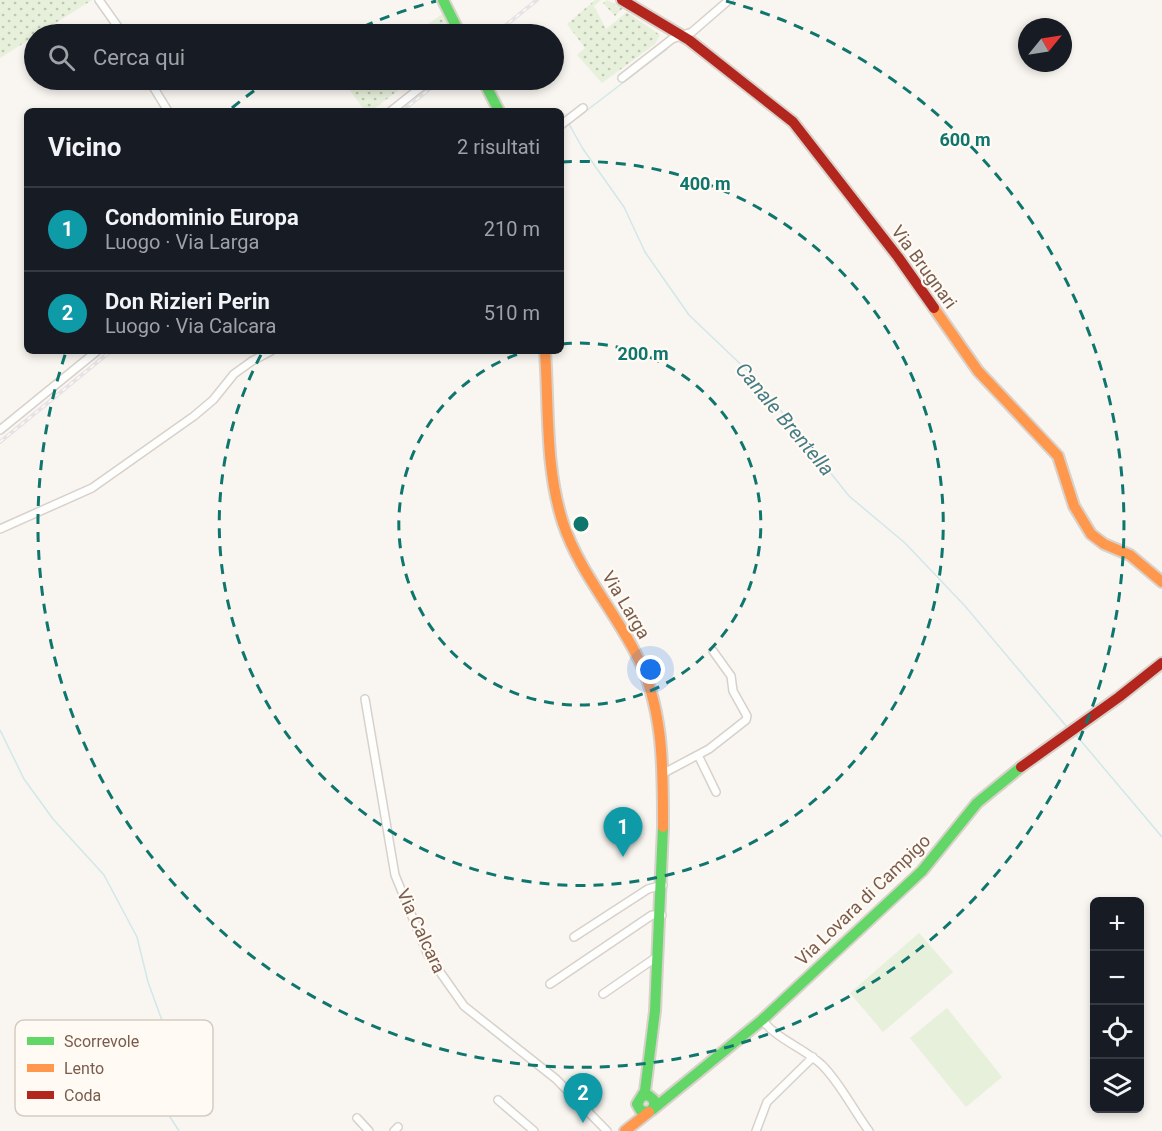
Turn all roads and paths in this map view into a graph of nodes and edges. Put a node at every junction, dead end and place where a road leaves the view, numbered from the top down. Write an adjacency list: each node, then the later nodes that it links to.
1 (99, 0): 5 (street)
2 (443, 0): 6 (street)
3 (622, 0): 7 (street, Via Brugnari)
4 (729, 0): 7 (street)
5 (116, 24)
6 (455, 24)
7 (680, 37): 8 (street); 22 (street, Via Brugnari)
8 (622, 78)
9 (155, 90): 12 (street)
10 (417, 90): 13 (street)
11 (488, 90): 14 (street)
12 (166, 108)
13 (395, 108)
14 (497, 108)
15 (583, 108): 16 (street)
16 (564, 123)
17 (93, 354): 20 (street)
18 (265, 354): 21 (street)
19 (545, 354): 27 (street, Via Larga)
20 (0, 430)
21 (0, 529)
22 (1162, 582)
23 (713, 651): 26 (street)
24 (1162, 663): 35 (street, Via Lovara di Campigo)
25 (364, 699): 42 (street, Via Calcara)
26 (698, 755): 27 (street); 28 (street)
27 (662, 774): 29 (street, Via Larga)
28 (716, 792)
29 (663, 885): 30 (street, Via Larga); 31 (street)
30 (662, 915): 32 (street, Via Larga); 33 (street)
31 (574, 938)
32 (658, 956): 34 (street); 38 (street, Via Larga)
33 (550, 984)
34 (603, 994)
35 (762, 1020): 36 (street); 38 (street, Via Lovara di Campigo)
36 (813, 1058): 44 (street); 45 (street)
37 (498, 1100): 41 (street)
38 (647, 1103): 43 (street, Via Lovara di Campigo)
39 (357, 1118): 40 (street)
40 (369, 1131)
41 (534, 1131)
42 (607, 1131)
43 (625, 1131)
44 (756, 1131)
45 (869, 1131)

